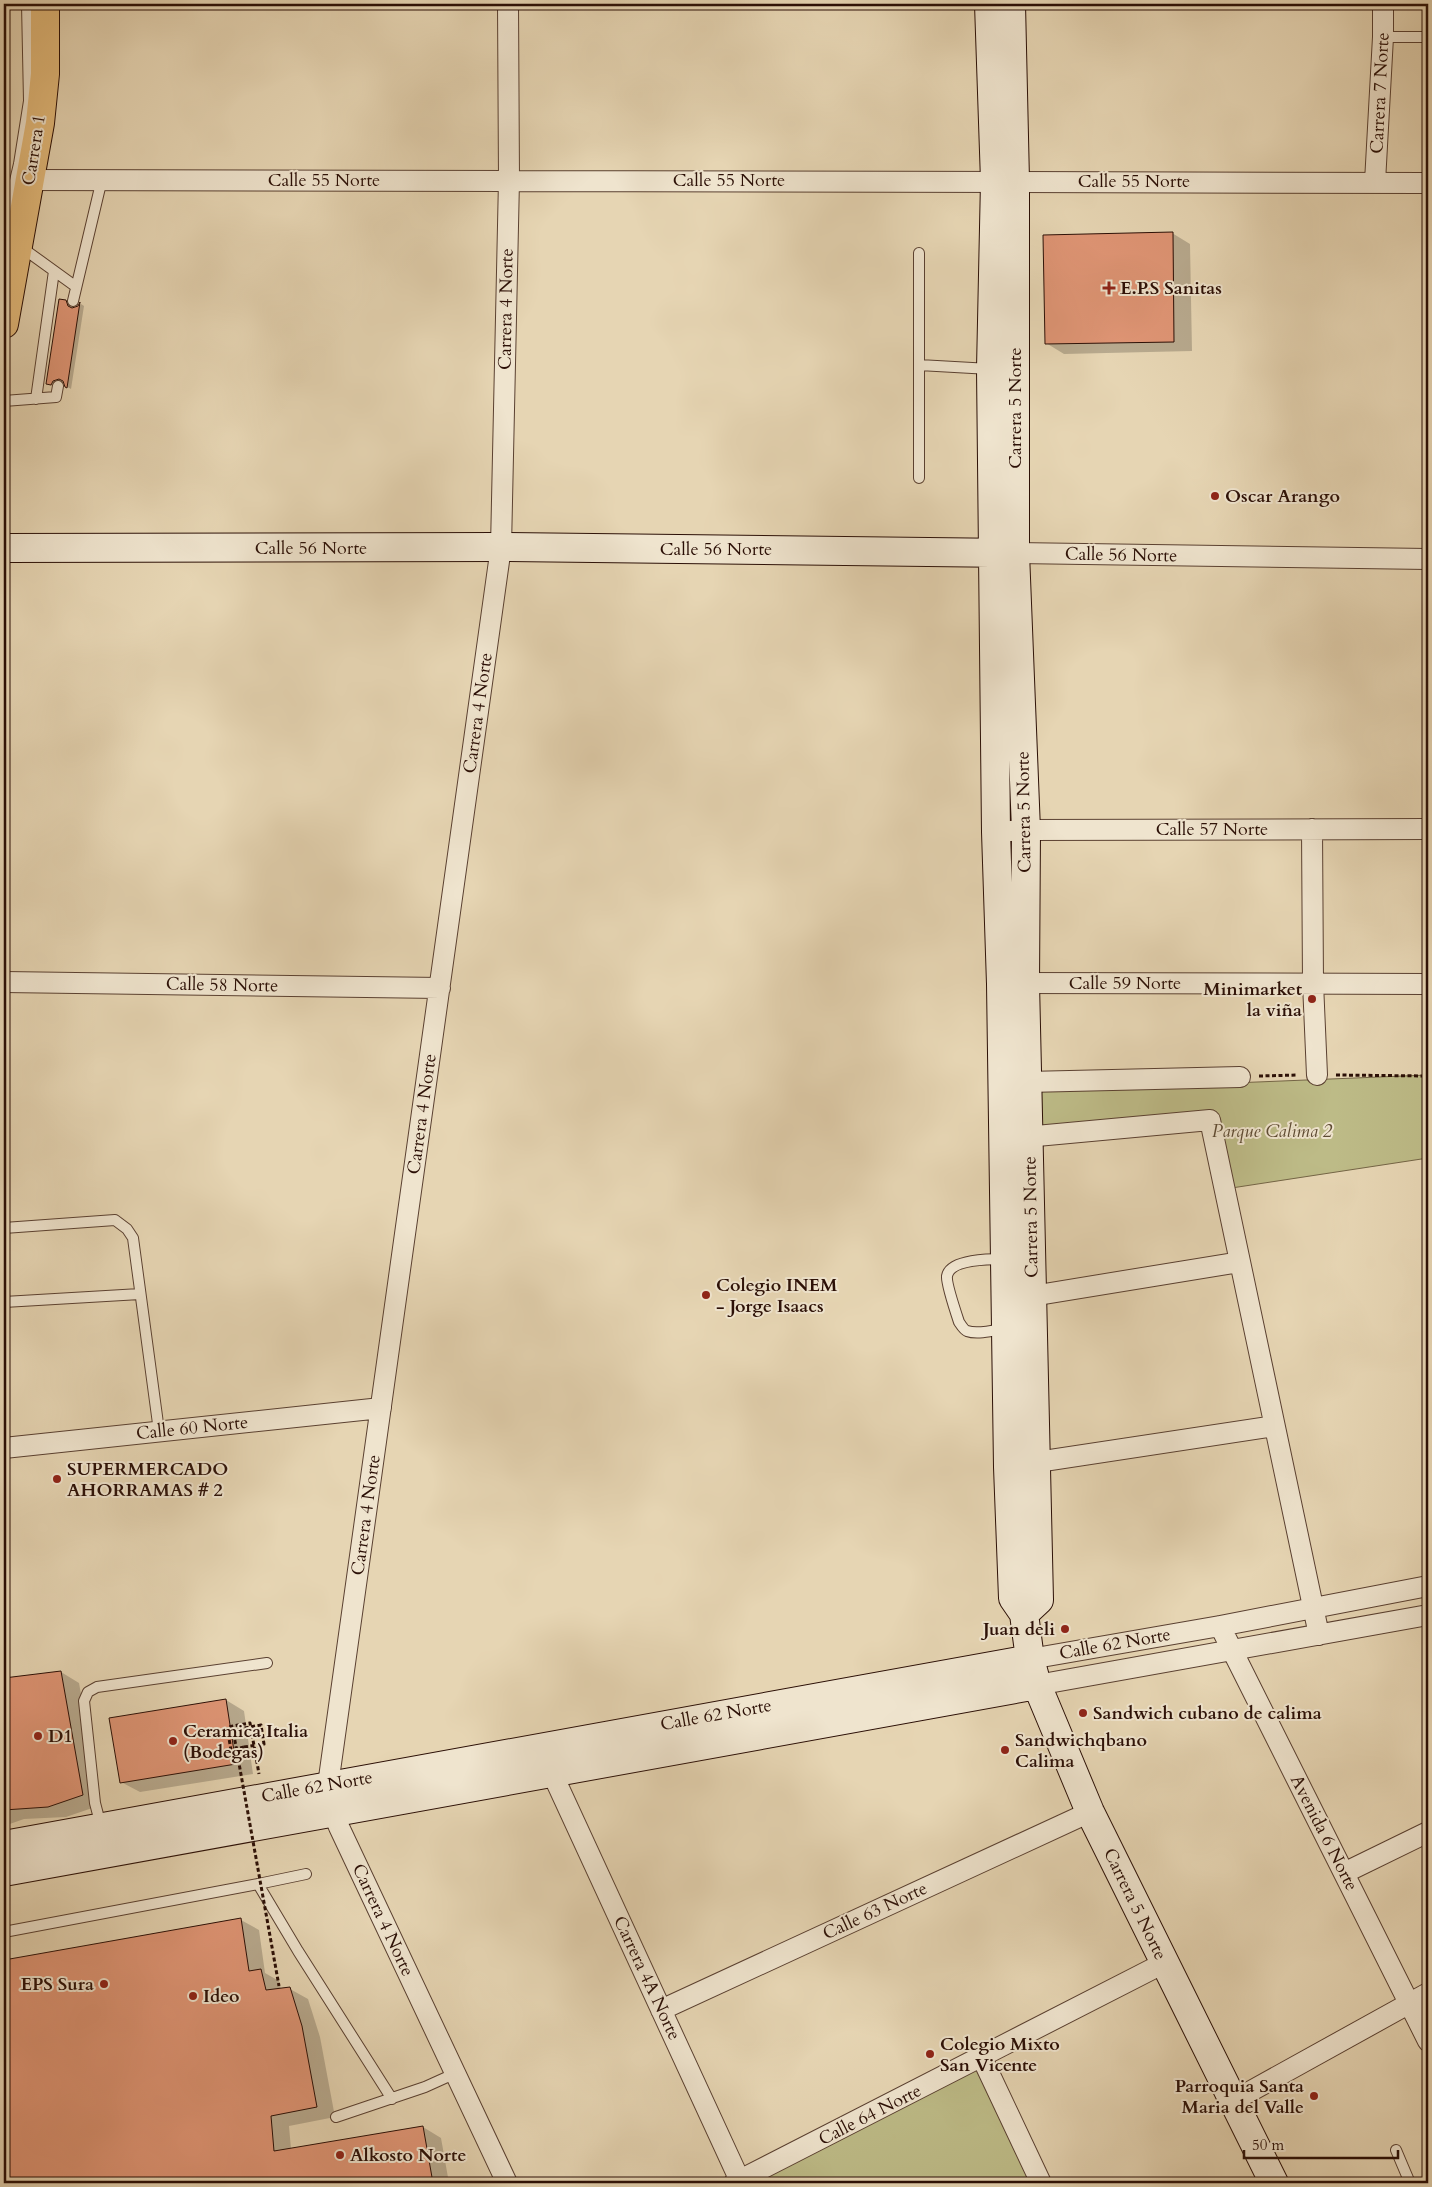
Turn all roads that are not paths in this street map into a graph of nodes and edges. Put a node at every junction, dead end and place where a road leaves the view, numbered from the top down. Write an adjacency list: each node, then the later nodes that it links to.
1 (27, 4): 15 (lane)
2 (45, 4): 9 (main road, Carrera 1)
3 (508, 4): 11 (street, Carrera 4 Norte)
4 (989, 4): 12 (street, Carrera 5 Norte)
5 (1011, 4): 12 (street, Carrera 5 Norte)
6 (1383, 4): 7 (street, Carrera 7 Norte)
7 (1384, 36): 8 (lane); 13 (street, Carrera 7 Norte)
8 (1428, 37)
9 (30, 180): 10 (street, Calle 55 Norte); 15 (main road, Carrera 1)
10 (102, 180): 11 (street, Calle 55 Norte); 18 (lane)
11 (509, 180): 12 (street, Calle 55 Norte); 28 (street, Carrera 4 Norte)
12 (1005, 181): 13 (street, Calle 55 Norte); 22 (street, Carrera 5 Norte); 29 (street, Carrera 5 Norte)
13 (1375, 182): 14 (street, Calle 55 Norte)
14 (1428, 183)
15 (11, 236): 17 (lane); 20 (main road, Carrera 1)
16 (919, 253): 21 (lane)
17 (54, 271): 18 (lane); 24 (lane)
18 (75, 286): 19 (lane)
19 (73, 301)
20 (4, 324)
21 (919, 365): 22 (lane); 26 (lane)
22 (991, 369): 29 (street, Carrera 5 Norte)
23 (58, 386): 24 (lane)
24 (36, 399): 25 (lane)
25 (4, 401)
26 (919, 478)
27 (4, 548): 28 (street, Calle 56 Norte)
28 (501, 548): 29 (street, Calle 56 Norte); 39 (street, Carrera 4 Norte)
29 (1004, 552): 30 (street, Calle 56 Norte); 33 (street, Carrera 5 Norte); 34 (street, Carrera 5 Norte)
30 (1428, 559)
31 (1428, 828): 32 (street, Calle 57 Norte)
32 (1312, 829): 33 (street, Calle 57 Norte); 37 (street)
33 (1026, 830): 34 (street, Calle 57 Norte); 36 (street, Carrera 5 Norte)
34 (996, 832): 36 (street, Carrera 5 Norte)
35 (4, 982): 39 (street, Calle 58 Norte)
36 (1013, 983): 37 (street, Calle 59 Norte); 42 (street, Carrera 5 Norte); 43 (street, Carrera 5 Norte)
37 (1313, 983): 38 (street, Calle 59 Norte); 40 (street)
38 (1428, 984)
39 (440, 988): 51 (street, Carrera 4 Norte)
40 (1317, 1075)
41 (1240, 1077): 42 (street)
42 (1027, 1082): 43 (street, Carrera 5 Norte)
43 (1016, 1137): 45 (street, Carrera 5 Norte); 46 (street); 48 (street, Carrera 5 Norte)
44 (4, 1228): 47 (lane)
45 (1005, 1259): 48 (street, Carrera 5 Norte); 50 (lane)
46 (1240, 1262): 48 (street); 52 (street)
47 (140, 1294): 49 (lane); 53 (lane)
48 (1019, 1297): 50 (street, Carrera 5 Norte); 55 (street, Carrera 5 Norte)
49 (4, 1302)
50 (1006, 1328): 56 (street, Carrera 5 Norte)
51 (381, 1408): 53 (street, Calle 60 Norte); 68 (street, Carrera 4 Norte)
52 (1274, 1426): 55 (street); 58 (street)
53 (159, 1431): 54 (street, Calle 60 Norte)
54 (4, 1448)
55 (1036, 1462): 56 (street); 59 (street, Carrera 5 Norte)
56 (1008, 1467): 59 (street, Carrera 5 Norte)
57 (1428, 1586): 58 (street, Calle 62 Norte)
58 (1313, 1607): 61 (street, Calle 62 Norte); 62 (street)
59 (1024, 1614): 64 (street, Carrera 5 Norte)
60 (1428, 1615): 62 (street, Calle 62 Norte)
61 (1220, 1626): 63 (street, Avenida 6 Norte); 64 (street, Calle 62 Norte)
62 (1319, 1635): 63 (street, Calle 62 Norte)
63 (1233, 1651): 66 (street, Calle 62 Norte); 75 (street, Avenida 6 Norte)
64 (1030, 1659): 66 (street, Carrera 5 Norte); 68 (street, Calle 62 Norte)
65 (267, 1662): 71 (lane)
66 (1037, 1685): 67 (street, Calle 62 Norte); 70 (street, Carrera 5 Norte)
67 (552, 1773): 69 (street, Calle 62 Norte); 82 (street, Carrera 4A Norte)
68 (328, 1785): 69 (street, Carrera 4 Norte); 71 (street, Calle 62 Norte)
69 (333, 1812): 74 (street, Calle 62 Norte); 85 (street, Carrera 4 Norte)
70 (1090, 1812): 79 (street, Carrera 5 Norte); 82 (street, Calle 63 Norte)
71 (102, 1827): 73 (street, Calle 62 Norte)
72 (1428, 1832): 75 (street)
73 (4, 1845)
74 (4, 1872)
75 (1344, 1873): 81 (street, Avenida 6 Norte)
76 (306, 1874): 77 (lane)
77 (258, 1884): 78 (lane); 86 (lane)
78 (4, 1932)
79 (1164, 1963): 84 (street, Calle 64 Norte); 87 (street, Carrera 5 Norte)
80 (1428, 1993): 81 (street)
81 (1409, 2003): 83 (street, Avenida 6 Norte); 87 (street)
82 (661, 2010): 90 (street, Carrera 4A Norte)
83 (1428, 2041)
84 (982, 2058): 90 (street, Calle 64 Norte); 92 (street)
85 (456, 2073): 86 (lane); 91 (street, Carrera 4 Norte)
86 (392, 2099): 88 (lane)
87 (1233, 2100): 93 (street, Carrera 5 Norte)
88 (336, 2117)
89 (1396, 2150): 94 (lane)
90 (739, 2182)
91 (507, 2183)
92 (1041, 2183)
93 (1274, 2183)
94 (1410, 2183)

